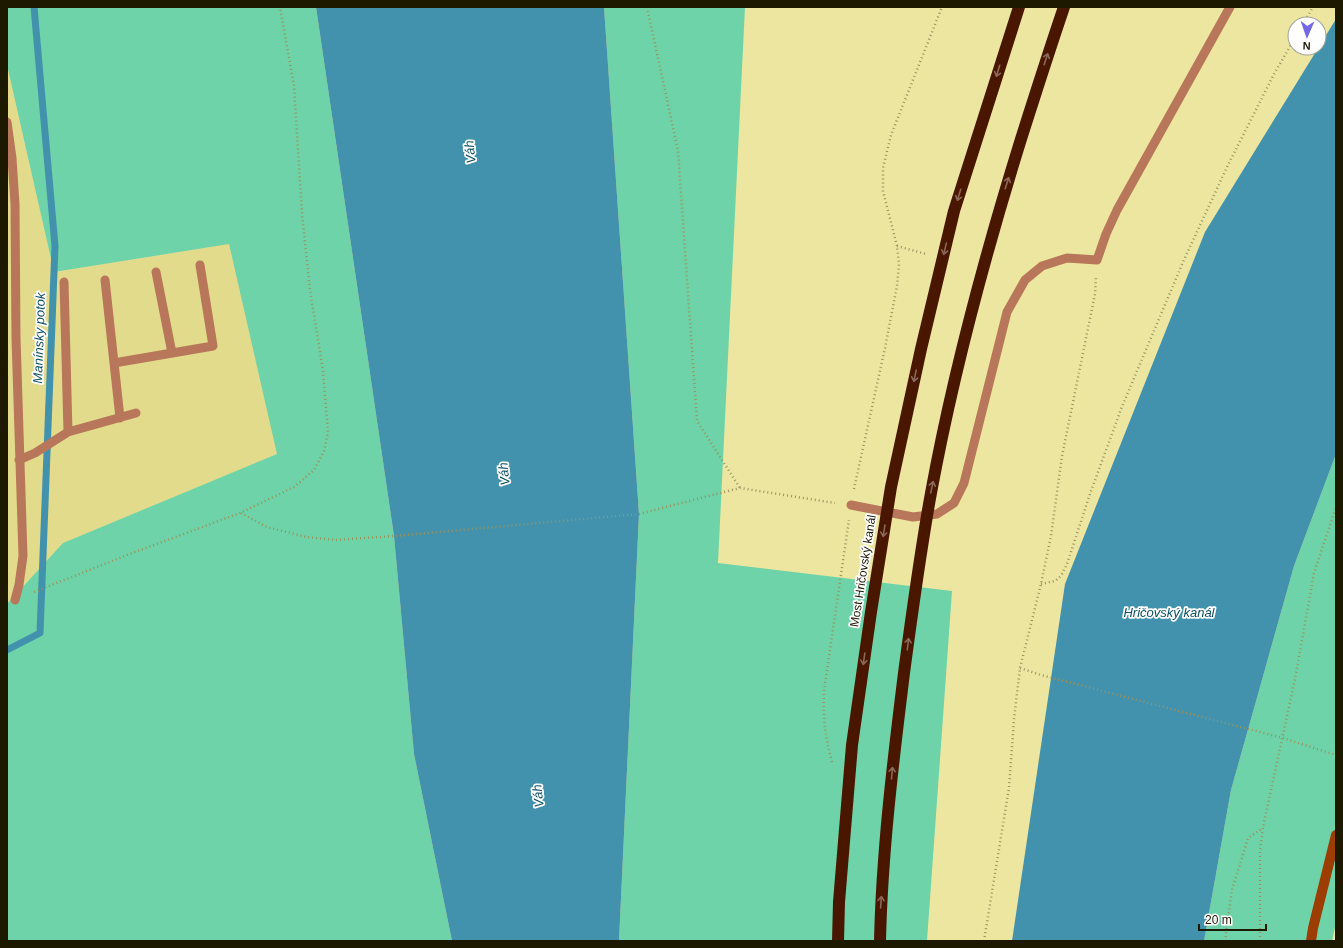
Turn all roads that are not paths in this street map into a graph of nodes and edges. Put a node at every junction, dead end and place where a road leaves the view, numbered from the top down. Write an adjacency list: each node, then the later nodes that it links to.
1 (1019, 7): 18 (highway, Most Hričovský kanál, one-way to 18)
2 (1064, 7): 19 (highway, one-way to 2)
3 (1230, 7): 15 (lane)
4 (7, 122): 14 (lane)
5 (200, 265): 9 (lane)
6 (156, 272): 9 (lane)
7 (105, 280): 10 (lane)
8 (64, 282): 13 (lane)
9 (172, 353): 10 (lane)
10 (114, 363): 12 (lane)
11 (136, 414): 12 (lane)
12 (120, 418): 13 (lane)
13 (68, 432): 14 (lane)
14 (19, 460): 16 (lane)
15 (851, 505)
16 (15, 600)
17 (1336, 835): 20 (main road)
18 (838, 941)
19 (880, 941)
20 (1311, 941)

